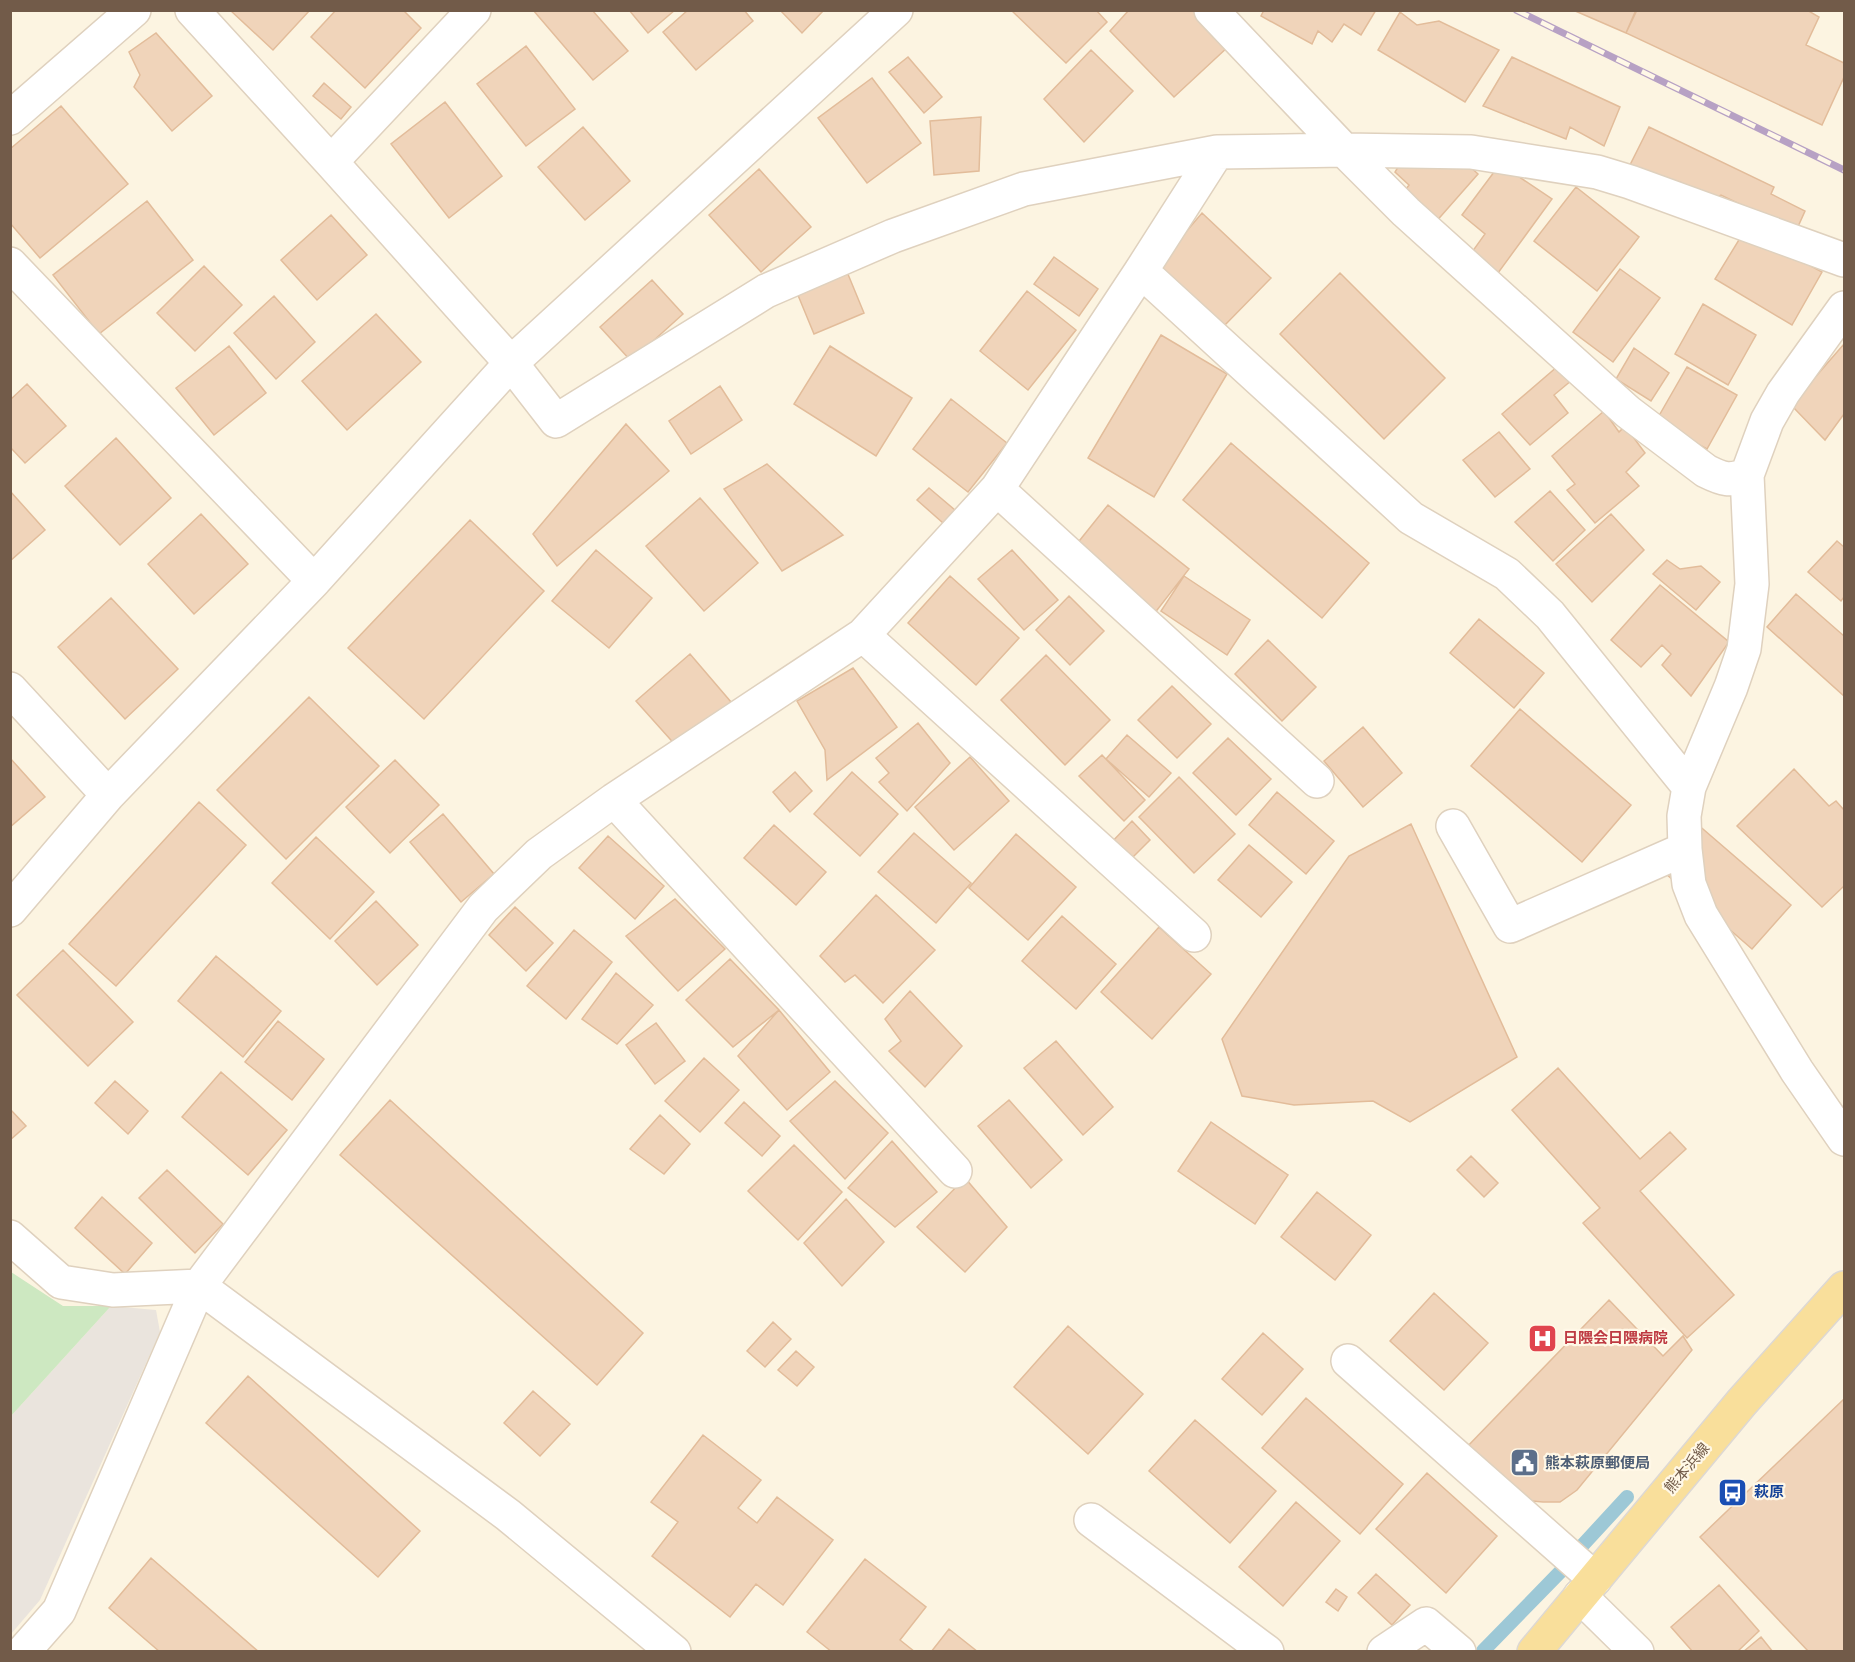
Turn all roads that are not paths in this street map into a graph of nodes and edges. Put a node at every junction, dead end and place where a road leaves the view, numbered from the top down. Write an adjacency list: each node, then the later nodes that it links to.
1 (134, 10): 6 (street)
2 (192, 10): 9 (street)
3 (474, 10): 9 (street)
4 (896, 10): 14 (street)
5 (1211, 10): 7 (street)
6 (10, 118)
7 (1344, 150): 8 (street); 10 (street); 15 (street)
8 (1217, 152): 12 (street); 14 (street)
9 (331, 162): 14 (street)
10 (1845, 260)
11 (10, 264): 17 (street)
12 (1141, 271): 16 (street); 21 (street)
13 (1845, 308): 15 (street)
14 (511, 363): 17 (street)
15 (1748, 475): 21 (street)
16 (997, 489): 18 (street); 20 (street)
17 (314, 581): 22 (street)
18 (863, 635): 23 (street); 27 (street)
19 (10, 689): 22 (street)
20 (1317, 781)
21 (1689, 787): 25 (street)
22 (108, 795): 26 (street)
23 (614, 800): 29 (street); 31 (street)
24 (1453, 826): 25 (street)
25 (1685, 849): 28 (street)
26 (10, 910)
27 (1194, 935)
28 (1845, 1139)
29 (955, 1171)
30 (10, 1238): 31 (street)
31 (199, 1287): 36 (street); 37 (street)
32 (1845, 1288): 35 (main road, 熊本浜線)
33 (1348, 1361): 35 (street)
34 (1091, 1520): 38 (street)
35 (1587, 1587): 41 (main road, 熊本浜線); 42 (street)
36 (23, 1652)
37 (674, 1652)
38 (1268, 1652)
39 (1384, 1652): 40 (street)
40 (1459, 1652)
41 (1534, 1652)
42 (1637, 1652)

